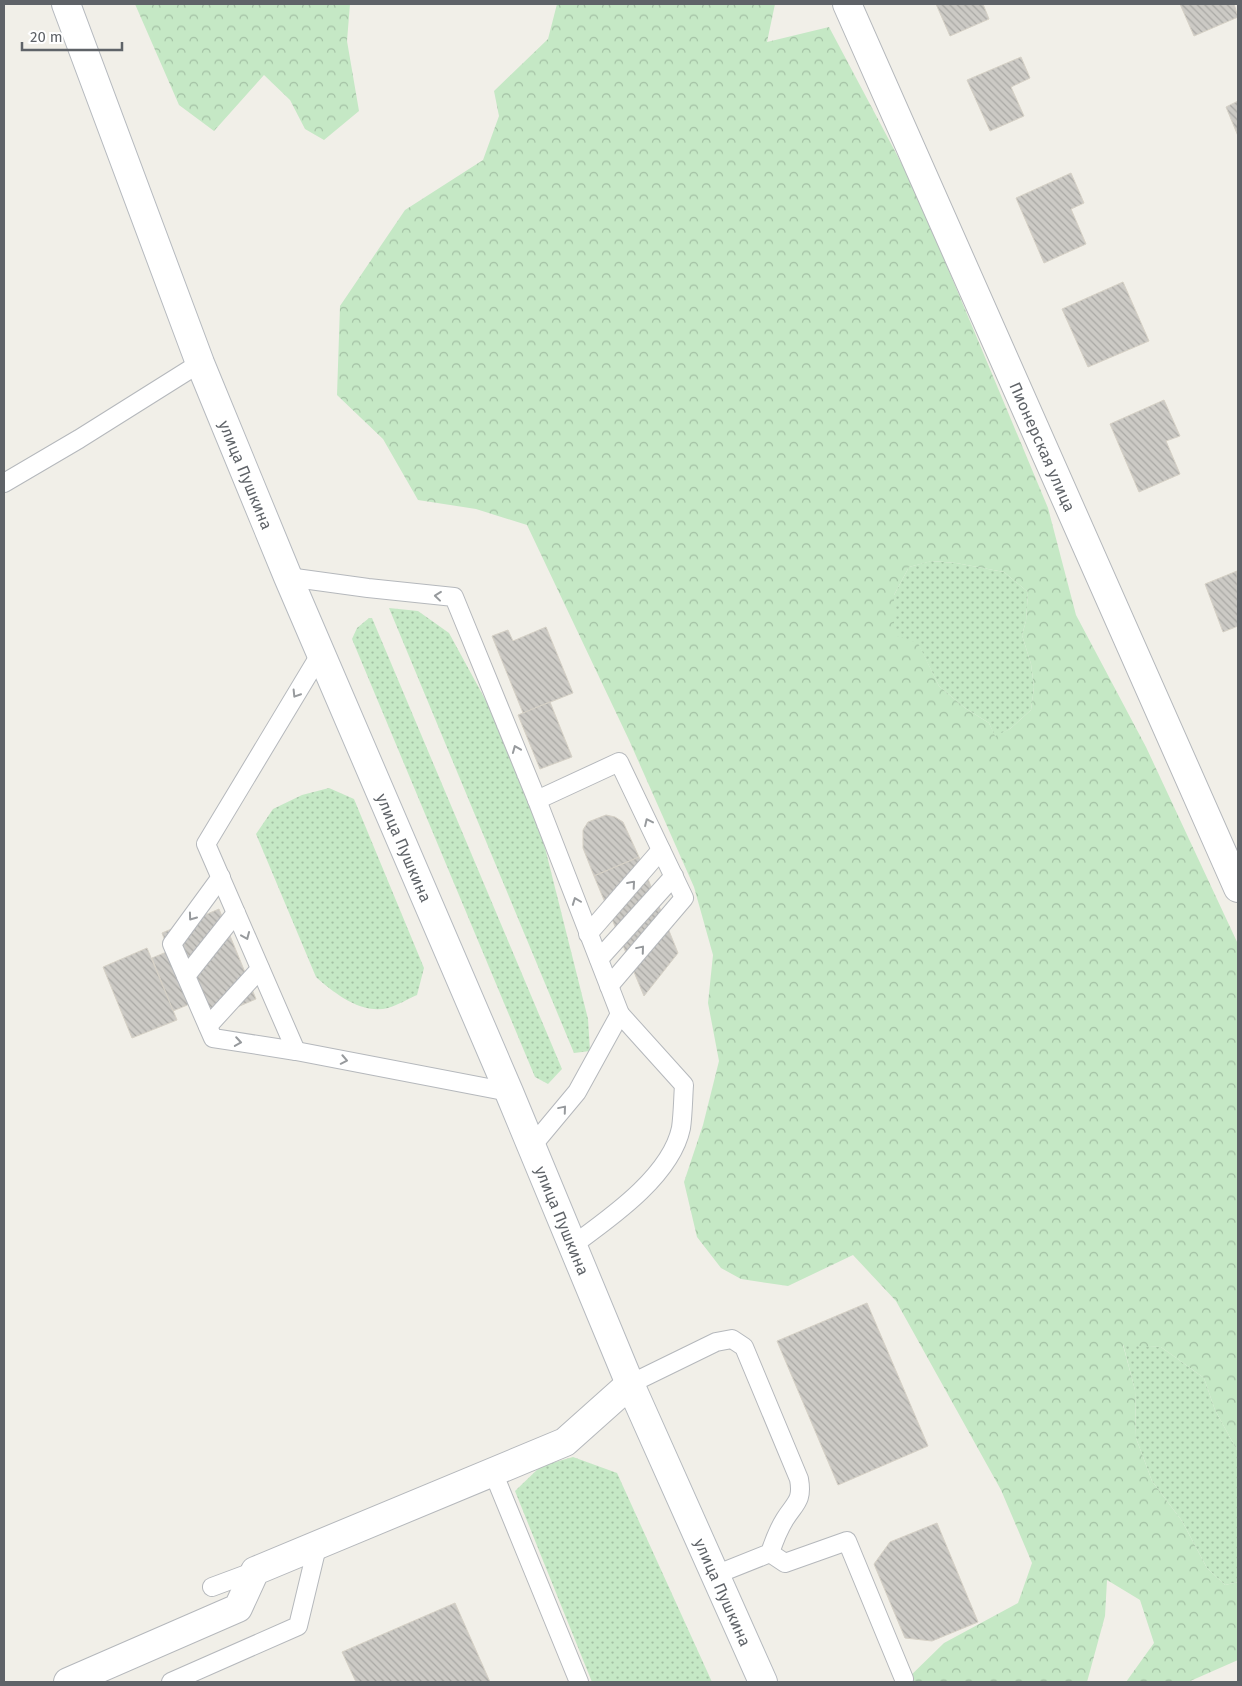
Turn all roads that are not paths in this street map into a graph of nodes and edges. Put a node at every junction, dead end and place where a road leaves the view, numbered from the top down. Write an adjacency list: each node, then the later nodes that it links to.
1 (66, 4): 3 (main road, улица Пушкина)
2 (847, 4): 11 (main road, Пионерская улица)
3 (200, 363): 4 (lane); 5 (main road, улица Пушкина)
4 (4, 483)
5 (288, 576): 6 (main road, улица Пушкина); 7 (lane, one-way to 5)
6 (321, 653): 10 (lane, one-way to 10); 21 (main road, улица Пушкина)
7 (537, 800): 8 (lane, one-way to 7); 13 (lane, one-way to 7)
8 (661, 850): 9 (lane); 13 (lane, one-way to 8)
9 (674, 876): 14 (lane); 17 (lane, one-way to 9)
10 (221, 877): 12 (lane); 16 (lane, one-way to 16)
11 (1238, 888)
12 (236, 913): 15 (lane, one-way to 15); 16 (lane)
13 (588, 934): 14 (lane)
14 (599, 959): 17 (lane)
15 (260, 969): 19 (lane); 20 (lane)
16 (186, 976): 19 (lane)
17 (609, 986): 18 (lane)
18 (620, 1014): 22 (lane, one-way to 18); 23 (lane)
19 (208, 1026): 20 (lane, one-way to 20)
20 (296, 1051): 21 (lane, one-way to 21)
21 (509, 1092): 22 (main road, улица Пушкина)
22 (532, 1146): 23 (main road, улица Пушкина)
23 (573, 1245): 24 (main road, улица Пушкина)
24 (630, 1384): 25 (main road); 27 (lane); 29 (main road, улица Пушкина)
25 (493, 1472): 26 (main road); 34 (lane)
26 (316, 1547): 28 (main road); 33 (lane)
27 (770, 1553): 29 (lane); 31 (lane)
28 (255, 1571): 30 (lane); 32 (main road)
29 (715, 1575): 35 (main road, улица Пушкина)
30 (212, 1587)
31 (904, 1679)
32 (68, 1682)
33 (171, 1682)
34 (579, 1682)
35 (763, 1682)

